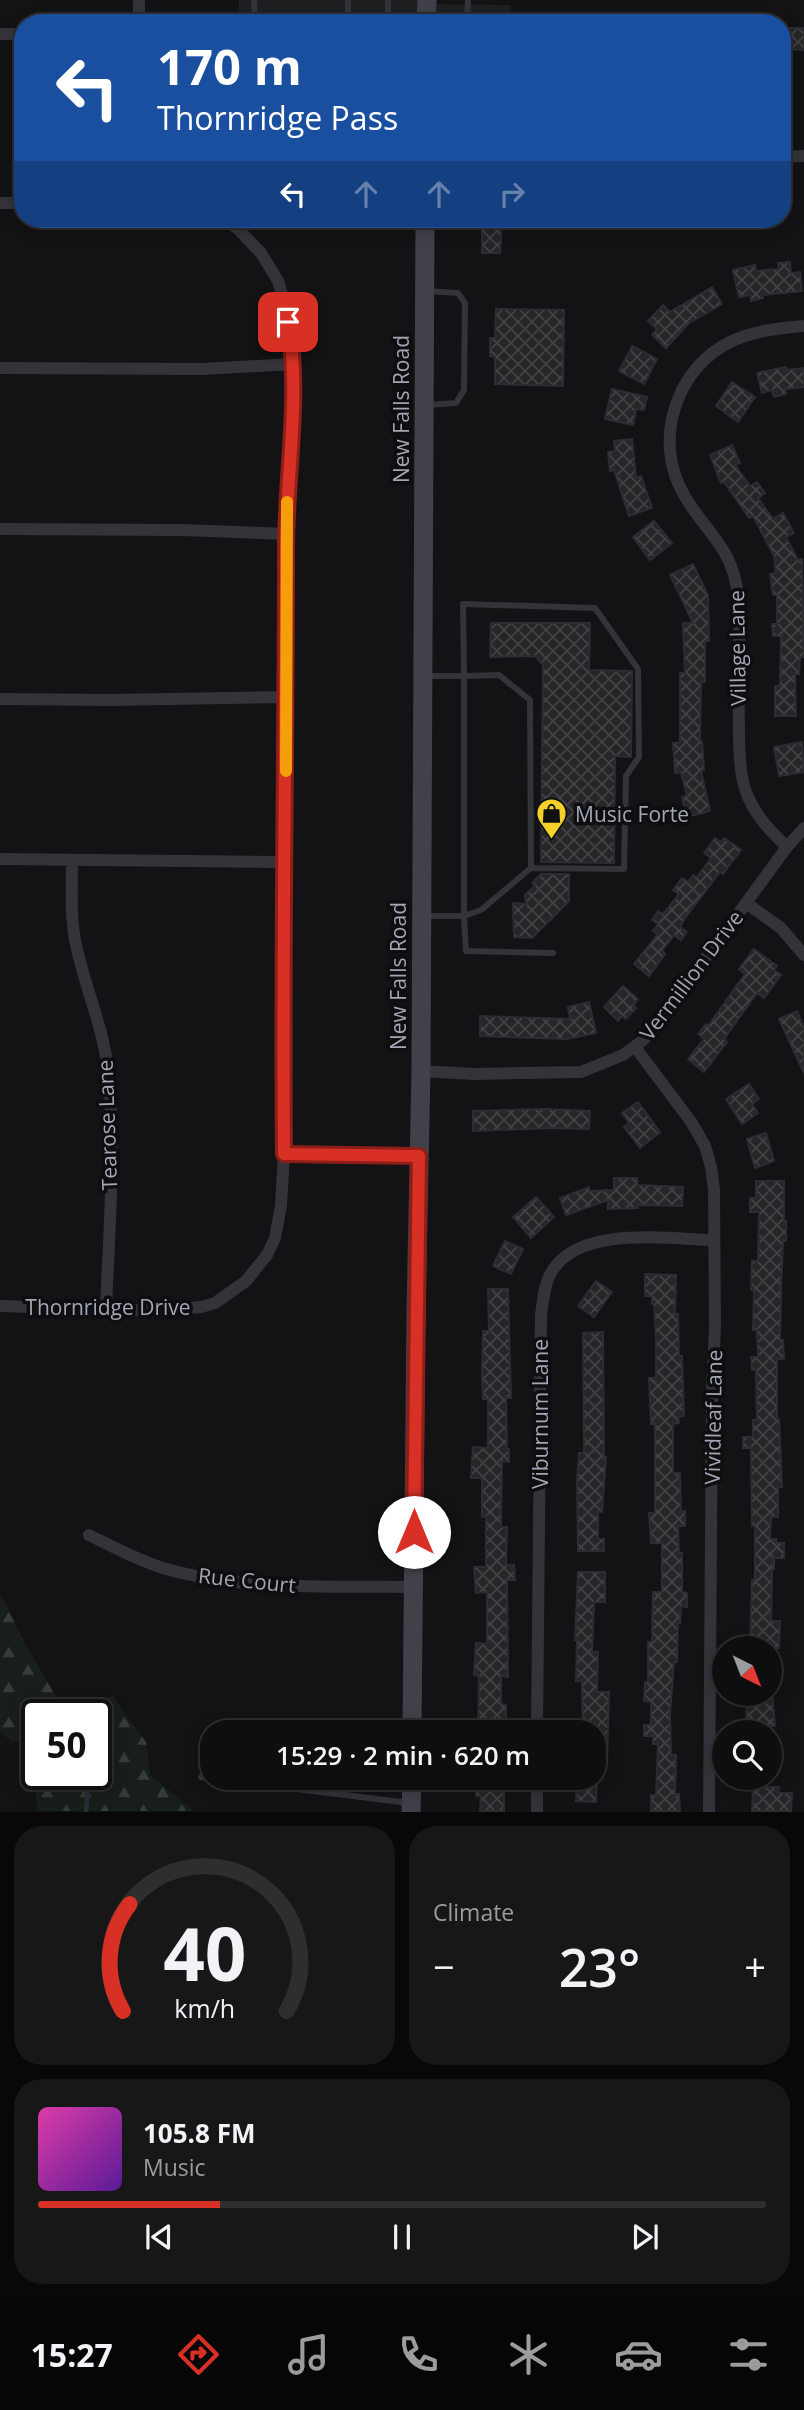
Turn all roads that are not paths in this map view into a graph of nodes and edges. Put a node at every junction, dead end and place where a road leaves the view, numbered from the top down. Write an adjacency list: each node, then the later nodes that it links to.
1 (236, 228): 5 (street, Thornridge Drive)
2 (425, 228): 3 (main road, New Falls Road)
3 (425, 290): 7 (main road, New Falls Road); 7 (lane)
4 (804, 326): 15 (street, Village Lane)
5 (293, 363): 6 (street); 9 (street, Thornridge Drive)
6 (0, 368)
7 (424, 405): 10 (main road, New Falls Road)
8 (0, 529): 9 (street)
9 (286, 534): 12 (street, Thornridge Drive)
10 (422, 676): 11 (lane); 21 (main road, New Falls Road)
11 (464, 676): 19 (lane); 19 (lane); 22 (lane)
12 (287, 697): 13 (street); 18 (street, Thornridge Drive)
13 (0, 699)
14 (804, 828): 15 (street, Vermillion Drive)
15 (787, 847): 20 (street, Vermillion Drive)
16 (0, 859): 17 (street)
17 (72, 860): 18 (street); 31 (street, Tearose Lane)
18 (285, 862): 27 (street, Thornridge Drive)
19 (531, 867): 22 (lane)
20 (746, 903): 24 (street); 25 (street, Vermillion Drive)
21 (422, 916): 22 (lane); 26 (main road, New Falls Road)
22 (464, 916): 23 (lane)
23 (553, 953)
24 (804, 955)
25 (635, 1047): 26 (street, Vermillion Drive); 29 (street, Vividleaf Lane)
26 (421, 1071): 28 (main road, New Falls Road)
27 (284, 1154): 28 (street); 31 (street, Thornridge Drive)
28 (419, 1156): 33 (main road, New Falls Road)
29 (714, 1240): 35 (street, Viburnum Lane); 40 (street, Vividleaf Lane)
30 (0, 1306): 31 (street, Thornridge Drive)
31 (106, 1310)
32 (89, 1535): 33 (street, Rue Court)
33 (413, 1587): 34 (main road, New Falls Road)
34 (412, 1720)
35 (537, 1720)
36 (292, 1790): 38 (lane)
37 (537, 1790): 39 (street)
38 (411, 1807)
39 (537, 1811)
40 (709, 1811)

